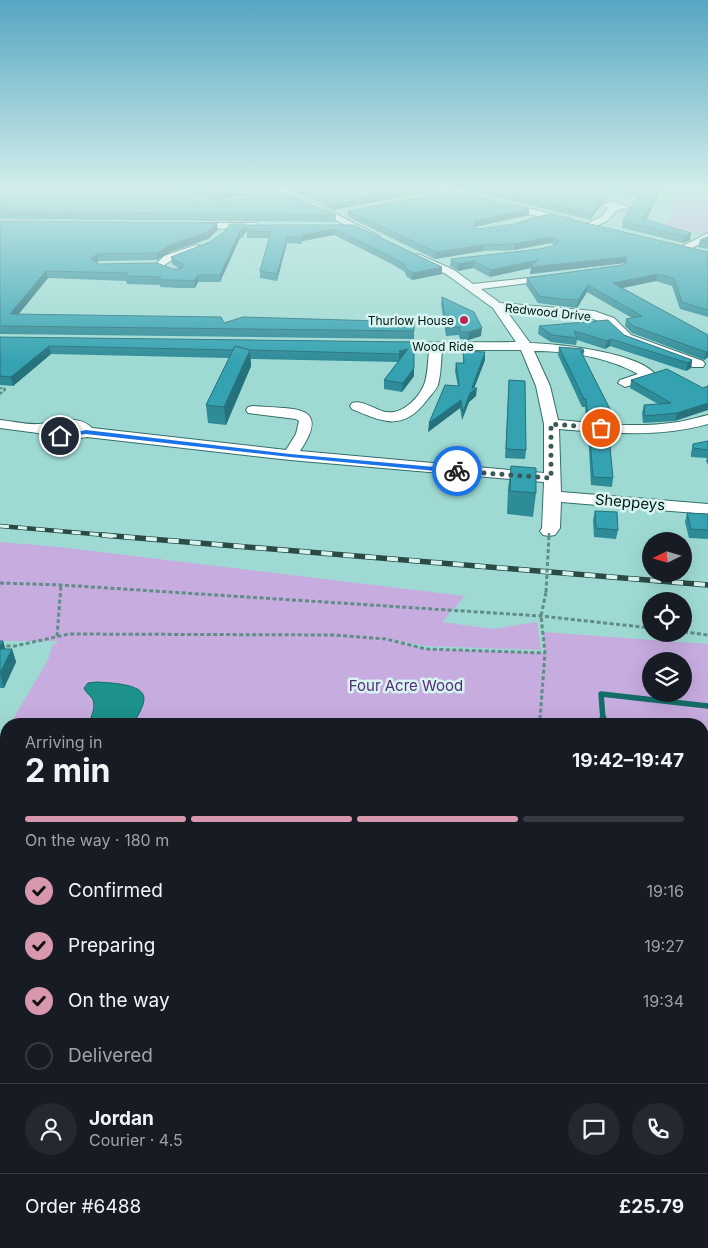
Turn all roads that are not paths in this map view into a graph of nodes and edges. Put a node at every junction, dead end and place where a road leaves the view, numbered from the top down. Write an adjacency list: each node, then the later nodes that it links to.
1 (204, 246): 7 (street)
2 (681, 246): 3 (street)
3 (700, 252)
4 (411, 253): 6 (street)
5 (454, 261): 6 (street)
6 (434, 264): 9 (street)
7 (172, 271)
8 (562, 276): 9 (street)
9 (472, 287): 10 (street)
10 (497, 306): 13 (street); 14 (street, Redwood Drive)
11 (378, 345): 12 (street, Wood Ride)
12 (436, 346): 13 (street, Wood Ride); 16 (street)
13 (526, 347): 15 (street, Wood Ride); 20 (street)
14 (698, 364)
15 (625, 383)
16 (357, 406)
17 (253, 410): 21 (street)
18 (708, 420): 20 (street)
19 (0, 424): 21 (street)
20 (551, 424): 22 (street)
21 (290, 456): 22 (street)
22 (551, 478): 23 (street)
23 (553, 496): 24 (street, Sheppeys); 25 (street)
24 (708, 509)
25 (549, 531)

